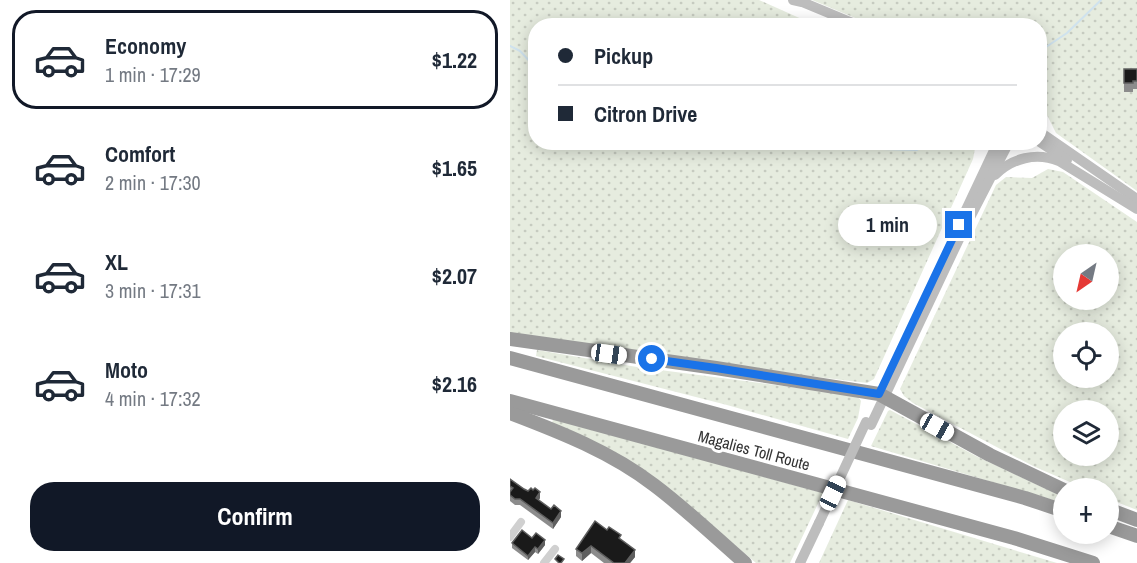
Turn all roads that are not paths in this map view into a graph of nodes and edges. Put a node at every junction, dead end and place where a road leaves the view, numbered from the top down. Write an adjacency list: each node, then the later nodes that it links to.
1 (792, 0): 2 (main road); 3 (main road)
2 (827, 18)
3 (839, 18)
4 (1047, 137): 10 (main road)
5 (1047, 147): 11 (main road)
6 (988, 150): 9 (main road)
7 (995, 150): 9 (main road)
8 (1004, 150): 9 (main road)
9 (983, 183): 11 (main road); 14 (main road)
10 (1137, 199)
11 (1137, 208)
12 (510, 339): 14 (highway)
13 (510, 358): 18 (highway, Magalies Toll Route)
14 (882, 395): 17 (highway); 22 (main road, bridge)
15 (510, 401): 31 (highway, Magalies Toll Route)
16 (510, 414): 28 (highway)
17 (1053, 484)
18 (1053, 507)
19 (1119, 513): 20 (highway)
20 (1137, 520)
21 (521, 522): 25 (street)
22 (822, 524): 29 (main road); 30 (main road)
23 (1119, 530): 24 (highway)
24 (1137, 536)
25 (510, 537)
26 (555, 549): 27 (street)
27 (544, 563)
28 (745, 563)
29 (800, 563)
30 (807, 563)
31 (1093, 563)

